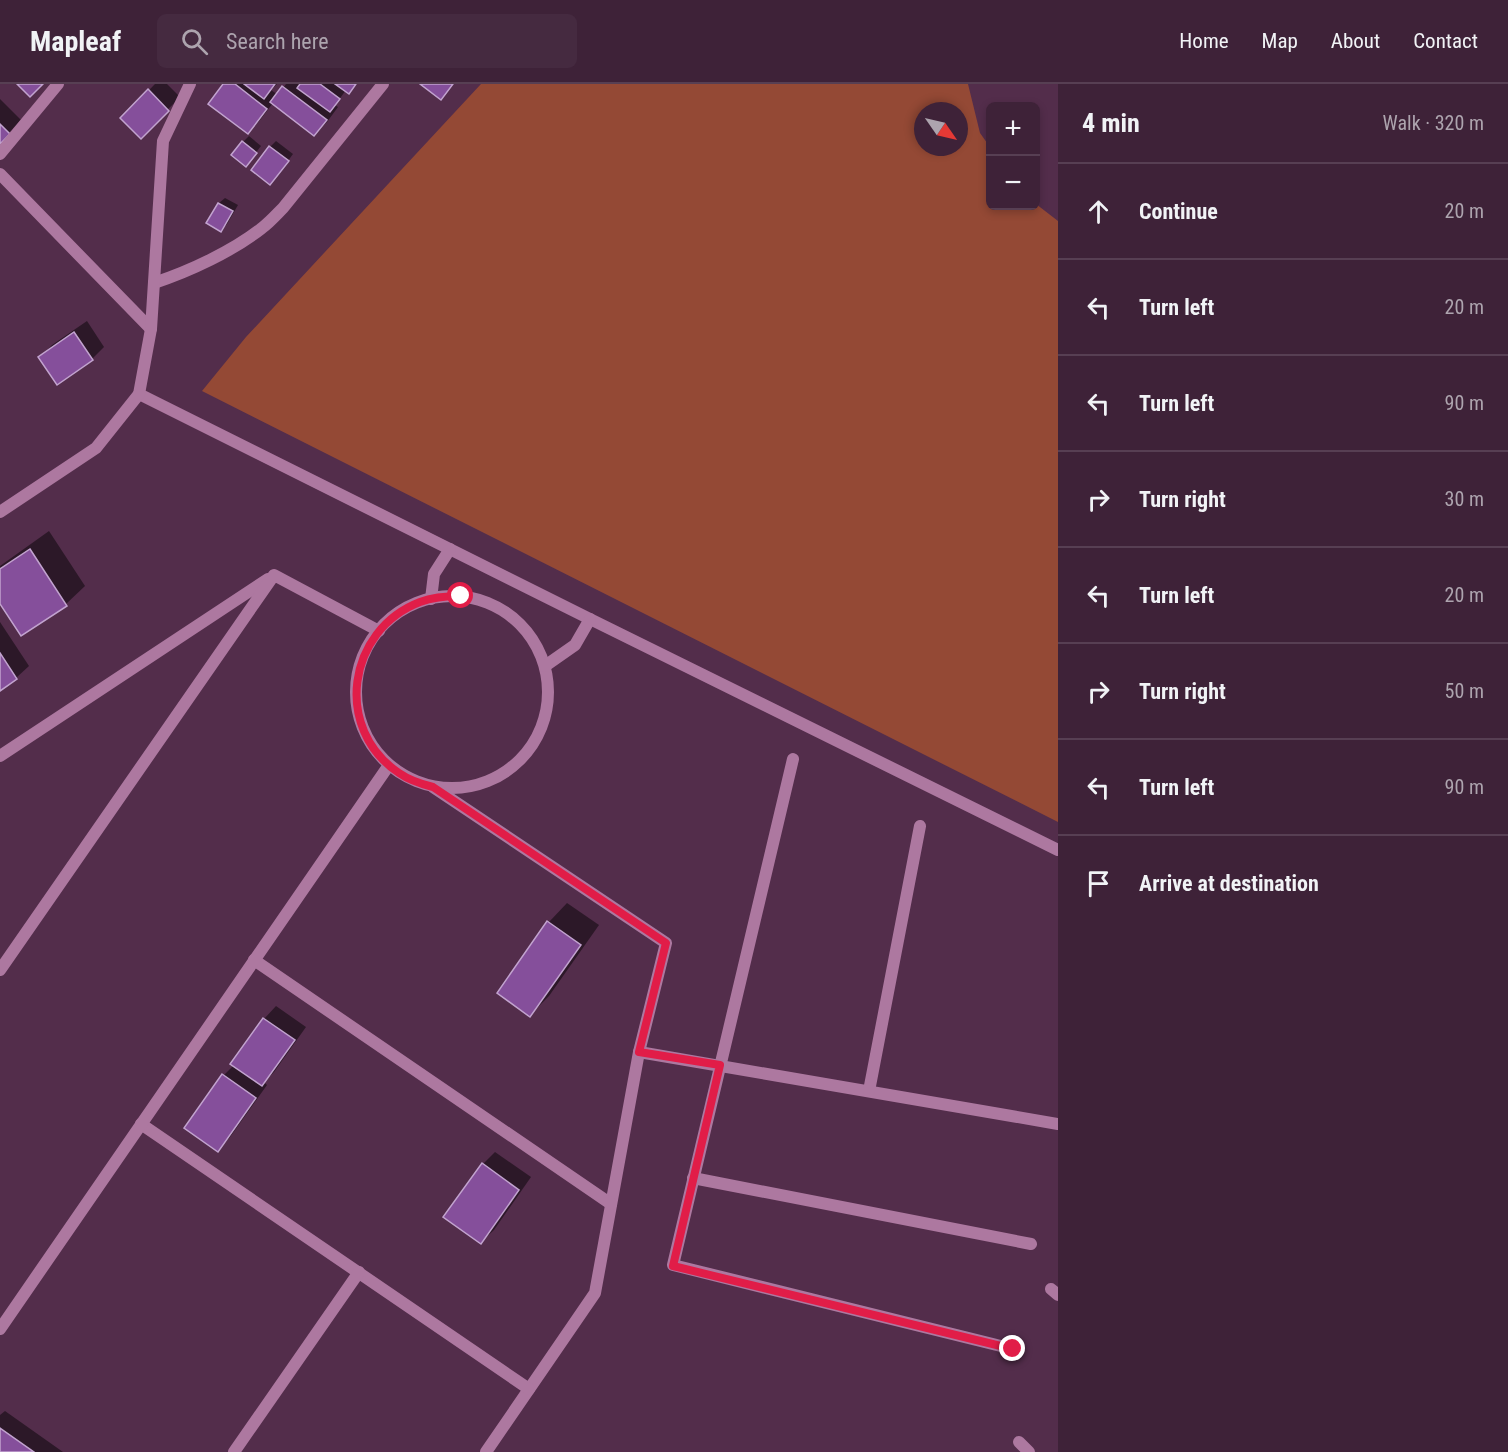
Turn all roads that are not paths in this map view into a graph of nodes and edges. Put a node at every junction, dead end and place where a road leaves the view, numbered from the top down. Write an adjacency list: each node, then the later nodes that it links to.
1 (58, 84): 4 (street)
2 (190, 84): 6 (street)
3 (383, 84): 6 (street)
4 (0, 154)
5 (0, 174): 7 (street)
6 (154, 282): 7 (street)
7 (151, 329): 8 (street)
8 (139, 393): 9 (street); 10 (street)
9 (0, 512)
10 (450, 549): 12 (street); 13 (street)
11 (274, 575): 14 (street); 16 (street); 23 (street)
12 (431, 598): 14 (street); 15 (street)
13 (590, 619): 15 (street); 21 (street)
14 (379, 631): 18 (street)
15 (545, 666): 19 (street)
16 (0, 756)
17 (793, 759): 25 (street)
18 (389, 765): 19 (street); 22 (street)
19 (433, 787): 24 (street)
20 (920, 826): 26 (street)
21 (1058, 850)
22 (254, 960): 27 (street); 30 (street)
23 (0, 970)
24 (639, 1052): 25 (street); 30 (street)
25 (720, 1065): 26 (street); 29 (street)
26 (869, 1091): 28 (street)
27 (141, 1124): 32 (street); 33 (street)
28 (1058, 1124)
29 (693, 1178): 31 (street); 34 (street)
30 (611, 1203): 35 (street)
31 (1031, 1244)
32 (359, 1272): 35 (street); 37 (street)
33 (0, 1329)
34 (1013, 1349)
35 (529, 1389): 38 (street)
36 (1019, 1442): 39 (street)
37 (234, 1452)
38 (486, 1452)
39 (1029, 1452)

